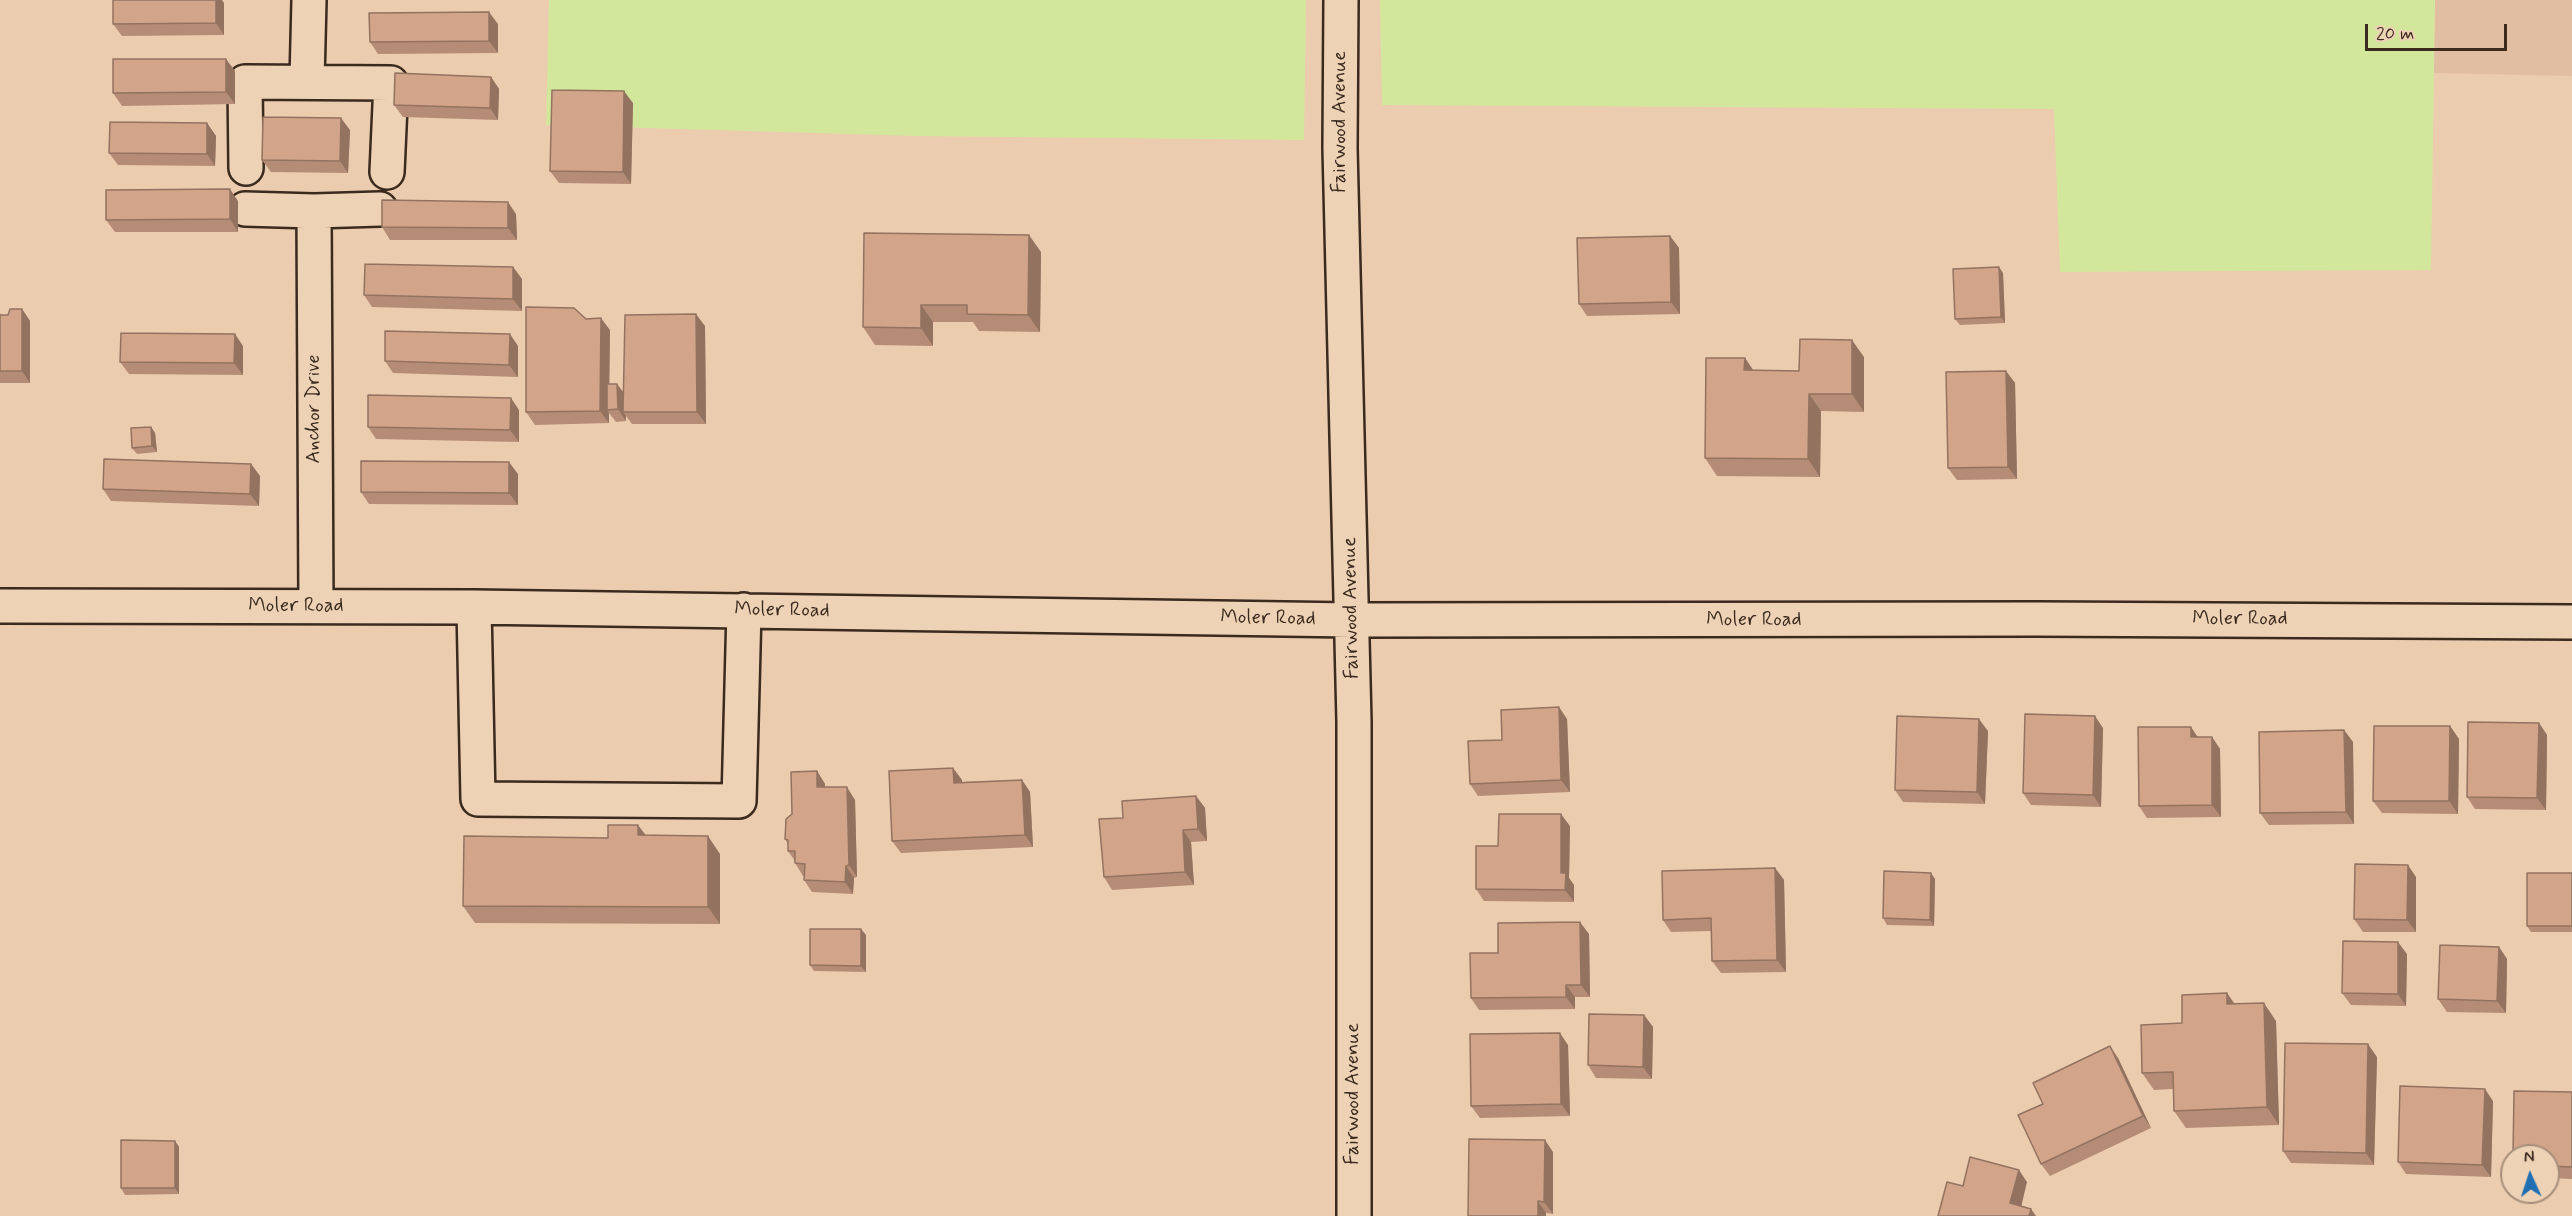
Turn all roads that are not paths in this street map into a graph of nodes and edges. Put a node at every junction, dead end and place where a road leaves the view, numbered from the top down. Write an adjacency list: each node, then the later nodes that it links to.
1 (309, 0): 3 (street)
2 (1341, 0): 13 (street, Fairwood Avenue)
3 (307, 81): 4 (street); 5 (street)
4 (246, 168)
5 (387, 172)
6 (245, 209): 8 (street)
7 (380, 209): 8 (street)
8 (314, 211): 10 (street, Anchor Drive)
9 (0, 606): 10 (street, Moler Road)
10 (316, 606): 11 (street, Moler Road)
11 (474, 607): 12 (street, Moler Road); 12 (street)
12 (744, 610): 13 (street, Moler Road)
13 (1352, 620): 14 (street, Moler Road); 15 (street, Fairwood Avenue)
14 (2572, 622)
15 (1354, 1216)

